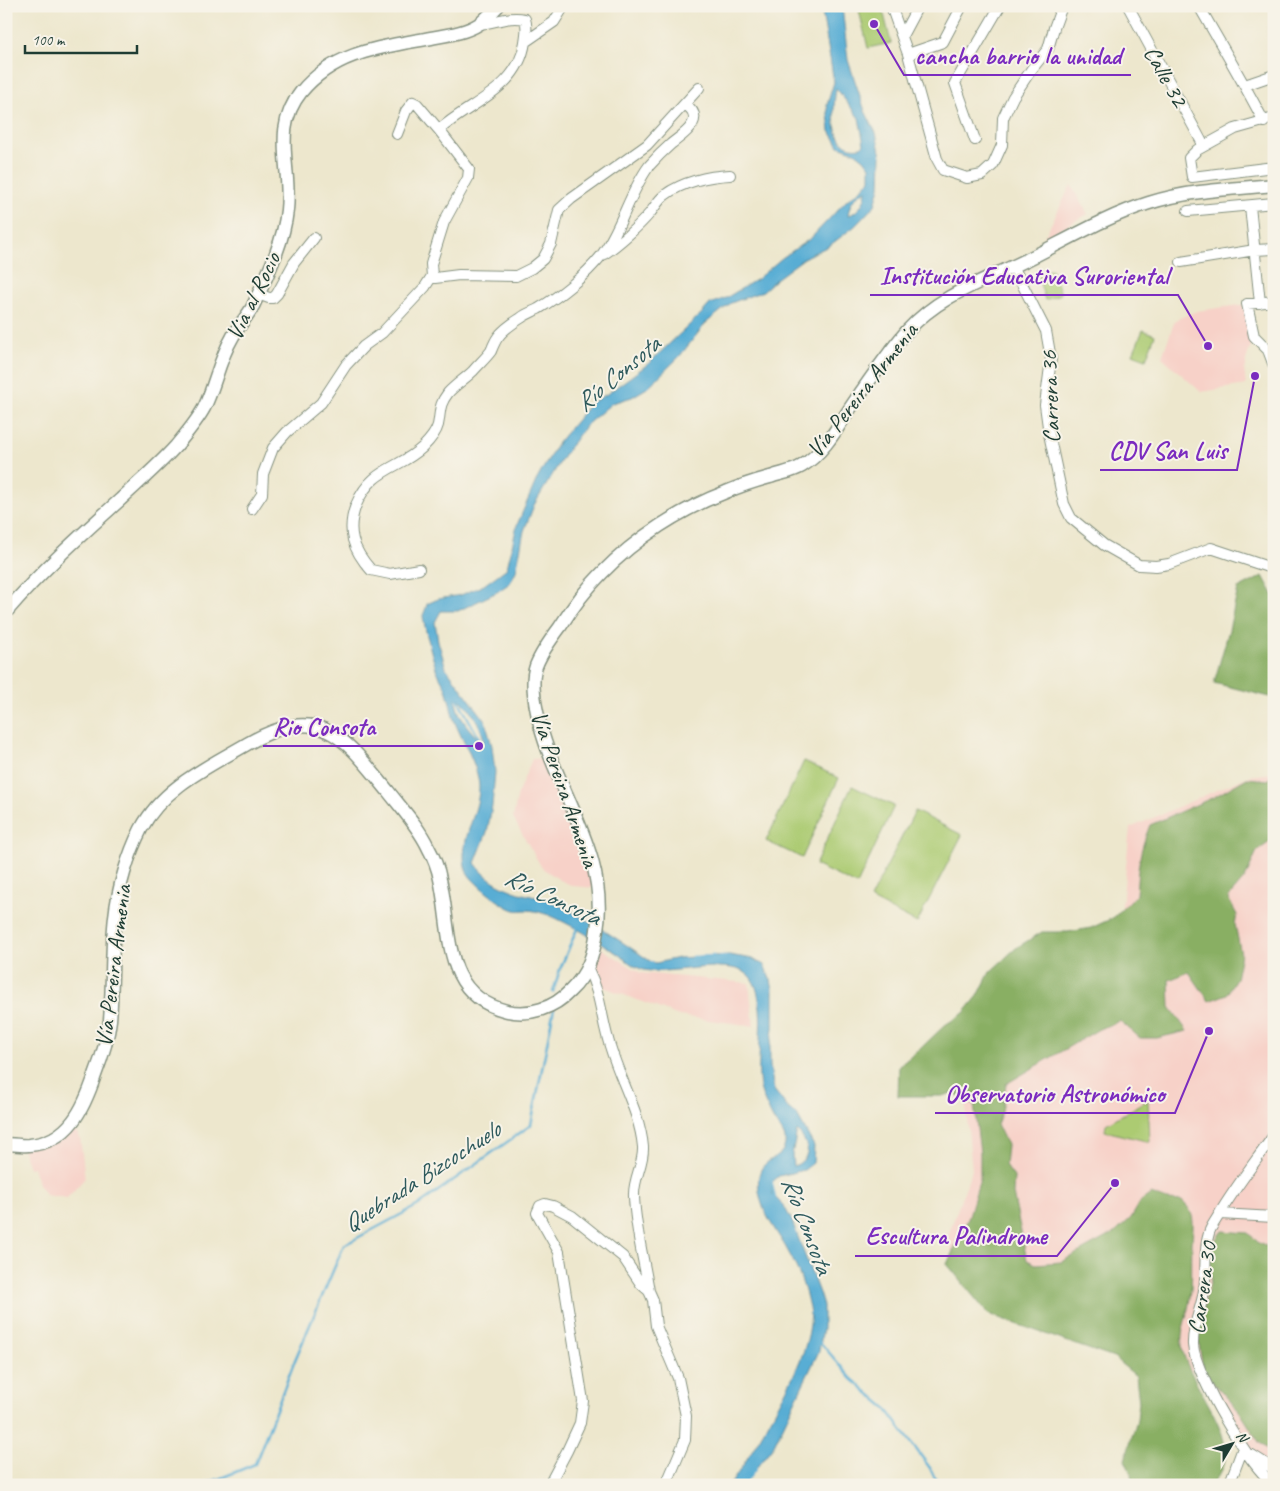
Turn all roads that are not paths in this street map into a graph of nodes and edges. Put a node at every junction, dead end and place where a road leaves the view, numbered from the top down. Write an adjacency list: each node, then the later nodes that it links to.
1 (498, 6): 10 (main road, Via al Rocio)
2 (564, 6): 12 (street)
3 (891, 6): 11 (street)
4 (918, 6): 11 (street)
5 (962, 6): 13 (street)
6 (1000, 6): 21 (street)
7 (1062, 6): 13 (street)
8 (1128, 6): 22 (street, Calle 32)
9 (1199, 6): 15 (street)
10 (479, 24): 12 (street); 36 (main road, Via al Rocio)
11 (902, 36): 13 (street)
12 (525, 42): 19 (street)
13 (908, 54)
14 (1274, 75): 15 (street)
15 (1245, 85): 18 (street)
16 (699, 88): 17 (street)
17 (685, 104): 32 (street); 35 (street)
18 (1269, 120): 22 (street)
19 (439, 130): 20 (street); 35 (street)
20 (398, 134)
21 (975, 140)
22 (1204, 146): 23 (street)
23 (1274, 168)
24 (730, 175): 32 (street)
25 (1271, 186): 34 (main road, Vía Pereira Armenia)
26 (1274, 203): 27 (street)
27 (1250, 206): 28 (street); 31 (street)
28 (1188, 211)
29 (314, 238): 36 (street)
30 (1274, 249): 31 (street)
31 (1255, 250): 33 (street); 38 (street)
32 (601, 256): 41 (street)
33 (1182, 262)
34 (1014, 266): 42 (street, Carrera 36); 44 (main road, Vía Pereira Armenia)
35 (432, 276): 40 (street)
36 (258, 294): 43 (main road, Via al Rocio)
37 (1274, 301): 38 (street)
38 (1260, 303): 39 (street)
39 (1274, 366)
40 (252, 509)
41 (419, 569)
42 (1274, 569)
43 (6, 612)
44 (588, 969): 46 (main road, Vía Pereira Armenia); 49 (street)
45 (1274, 1135): 47 (street, Carrera 30)
46 (6, 1144)
47 (1220, 1214): 48 (street); 50 (street, Carrera 30)
48 (1274, 1217)
49 (649, 1291): 53 (street); 54 (street)
50 (1243, 1448): 51 (street); 52 (street, Carrera 30); 55 (street)
51 (1274, 1470)
52 (1270, 1481)
53 (549, 1485)
54 (666, 1485)
55 (1229, 1485)

